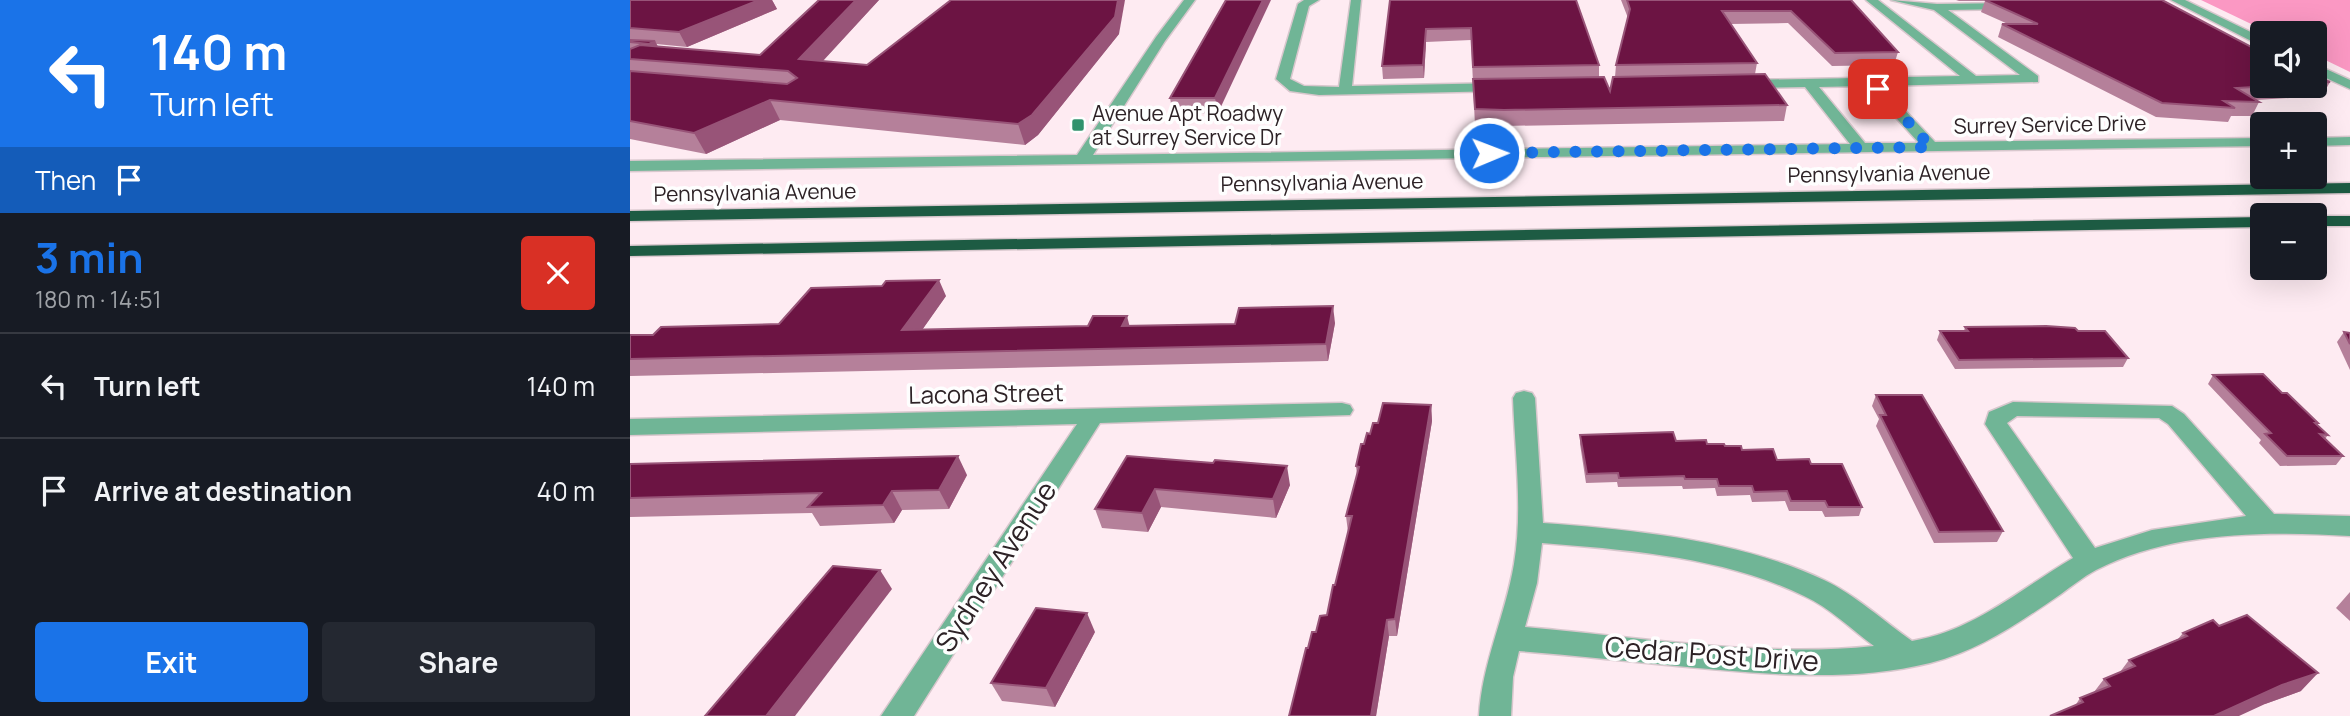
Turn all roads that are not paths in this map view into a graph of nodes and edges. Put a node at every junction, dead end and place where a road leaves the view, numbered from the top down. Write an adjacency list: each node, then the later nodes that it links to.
1 (1190, 0): 23 (street)
2 (1314, 0): 17 (street)
3 (1356, 0): 17 (street)
4 (1871, 0): 11 (street)
5 (1896, 0): 8 (street)
6 (2176, 0): 9 (street)
7 (2021, 6): 8 (street)
8 (1937, 8): 11 (street)
9 (2250, 37)
10 (2327, 74): 15 (street)
11 (1972, 79): 12 (street)
12 (1871, 82): 13 (street); 21 (street)
13 (1809, 83): 14 (street); 22 (street)
14 (1726, 84)
15 (2350, 85)
16 (1522, 87): 17 (street)
17 (1345, 90)
18 (2350, 141): 20 (street)
19 (2250, 142): 21 (street, Surrey Service Drive)
20 (2327, 142)
21 (1931, 147): 22 (street, Surrey Service Drive)
22 (1861, 148): 23 (street, Surrey Service Drive)
23 (1082, 159): 24 (street, Surrey Service Drive)
24 (630, 166)
25 (2350, 188): 26 (highway, Pennsylvania Avenue)
26 (630, 216)
27 (2327, 221): 28 (highway)
28 (2350, 221)
29 (2250, 222): 30 (highway)
30 (630, 251)
31 (1524, 398): 37 (street)
32 (1342, 410): 33 (street, Lacona Street)
33 (1093, 417): 34 (street, Lacona Street); 41 (street, Sydney Avenue)
34 (630, 427)
35 (2267, 523): 36 (street, Cedar Post Drive); 38 (street, Cedar Post Drive); 38 (street)
36 (2350, 526)
37 (1529, 532): 39 (street); 40 (street)
38 (2089, 561): 40 (street, Cedar Post Drive)
39 (1507, 638): 40 (street, Cedar Post Drive); 42 (street)
40 (1906, 653)
41 (897, 716)
42 (1496, 716)

